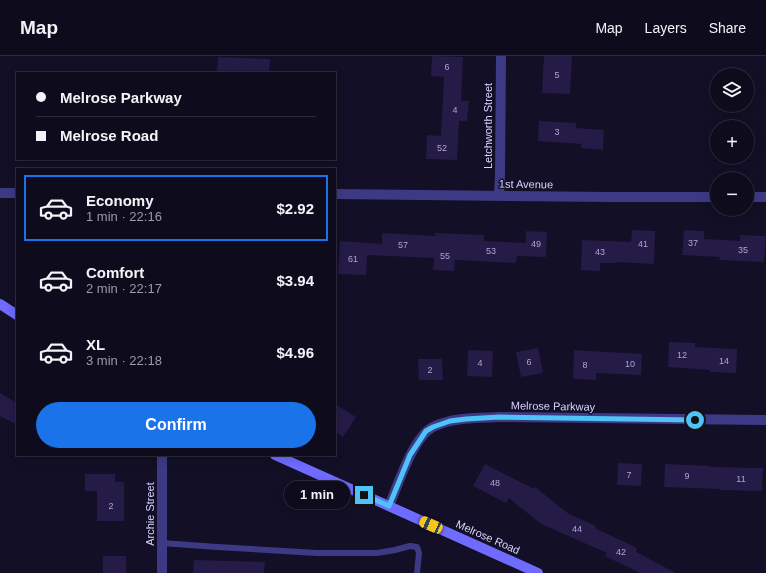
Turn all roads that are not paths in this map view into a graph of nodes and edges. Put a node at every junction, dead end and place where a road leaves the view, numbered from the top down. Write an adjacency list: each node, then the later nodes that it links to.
1 (501, 56): 5 (street, Letchworth Street)
2 (0, 193): 3 (street)
3 (16, 193)
4 (336, 194): 5 (street, 1st Avenue)
5 (499, 196): 6 (street, 1st Avenue)
6 (710, 197)
7 (754, 197): 8 (street)
8 (766, 197)
9 (0, 304): 10 (street)
10 (16, 314)
11 (766, 420): 14 (street, Melrose Parkway)
12 (162, 456): 15 (street, Archie Street)
13 (277, 456): 14 (street, Melrose Road)
14 (389, 506): 18 (street, Melrose Road)
15 (162, 543): 16 (street, Archie Street); 17 (lane)
16 (162, 573)
17 (417, 573)
18 (538, 573)

